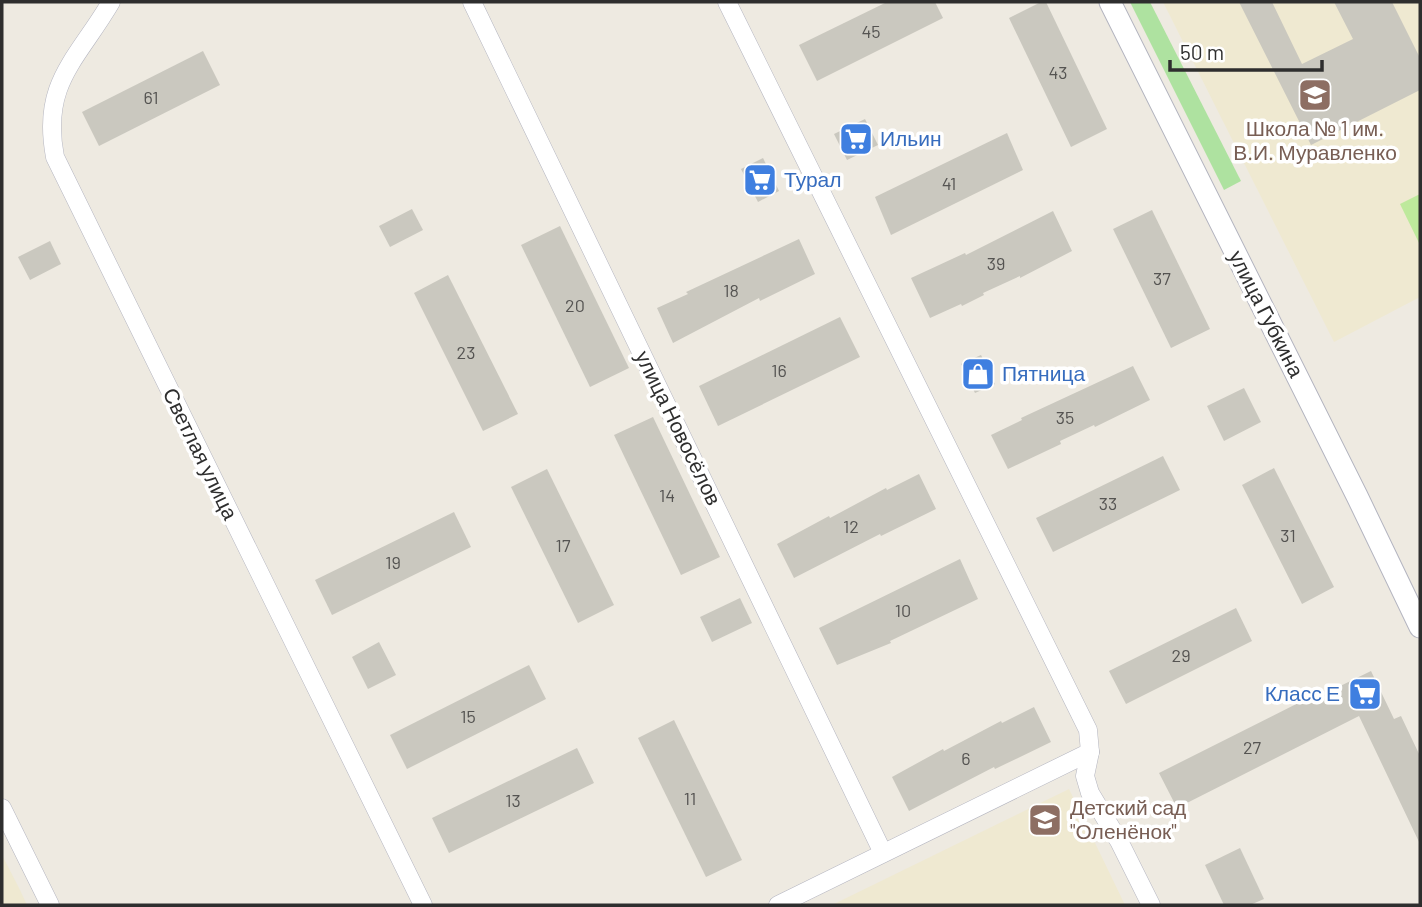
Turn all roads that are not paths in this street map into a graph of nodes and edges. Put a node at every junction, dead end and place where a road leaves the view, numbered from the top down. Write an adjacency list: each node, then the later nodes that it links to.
1 (111, 2): 11 (street, Светлая улица)
2 (472, 2): 8 (street, улица Новосёлов)
3 (727, 2): 6 (street)
4 (1110, 2): 5 (street, улица Губкина)
5 (1420, 627)
6 (1090, 752): 8 (street); 12 (street)
7 (2, 808): 10 (street)
8 (883, 853): 9 (street)
9 (787, 903)
10 (50, 905)
11 (423, 905)
12 (1151, 905)

